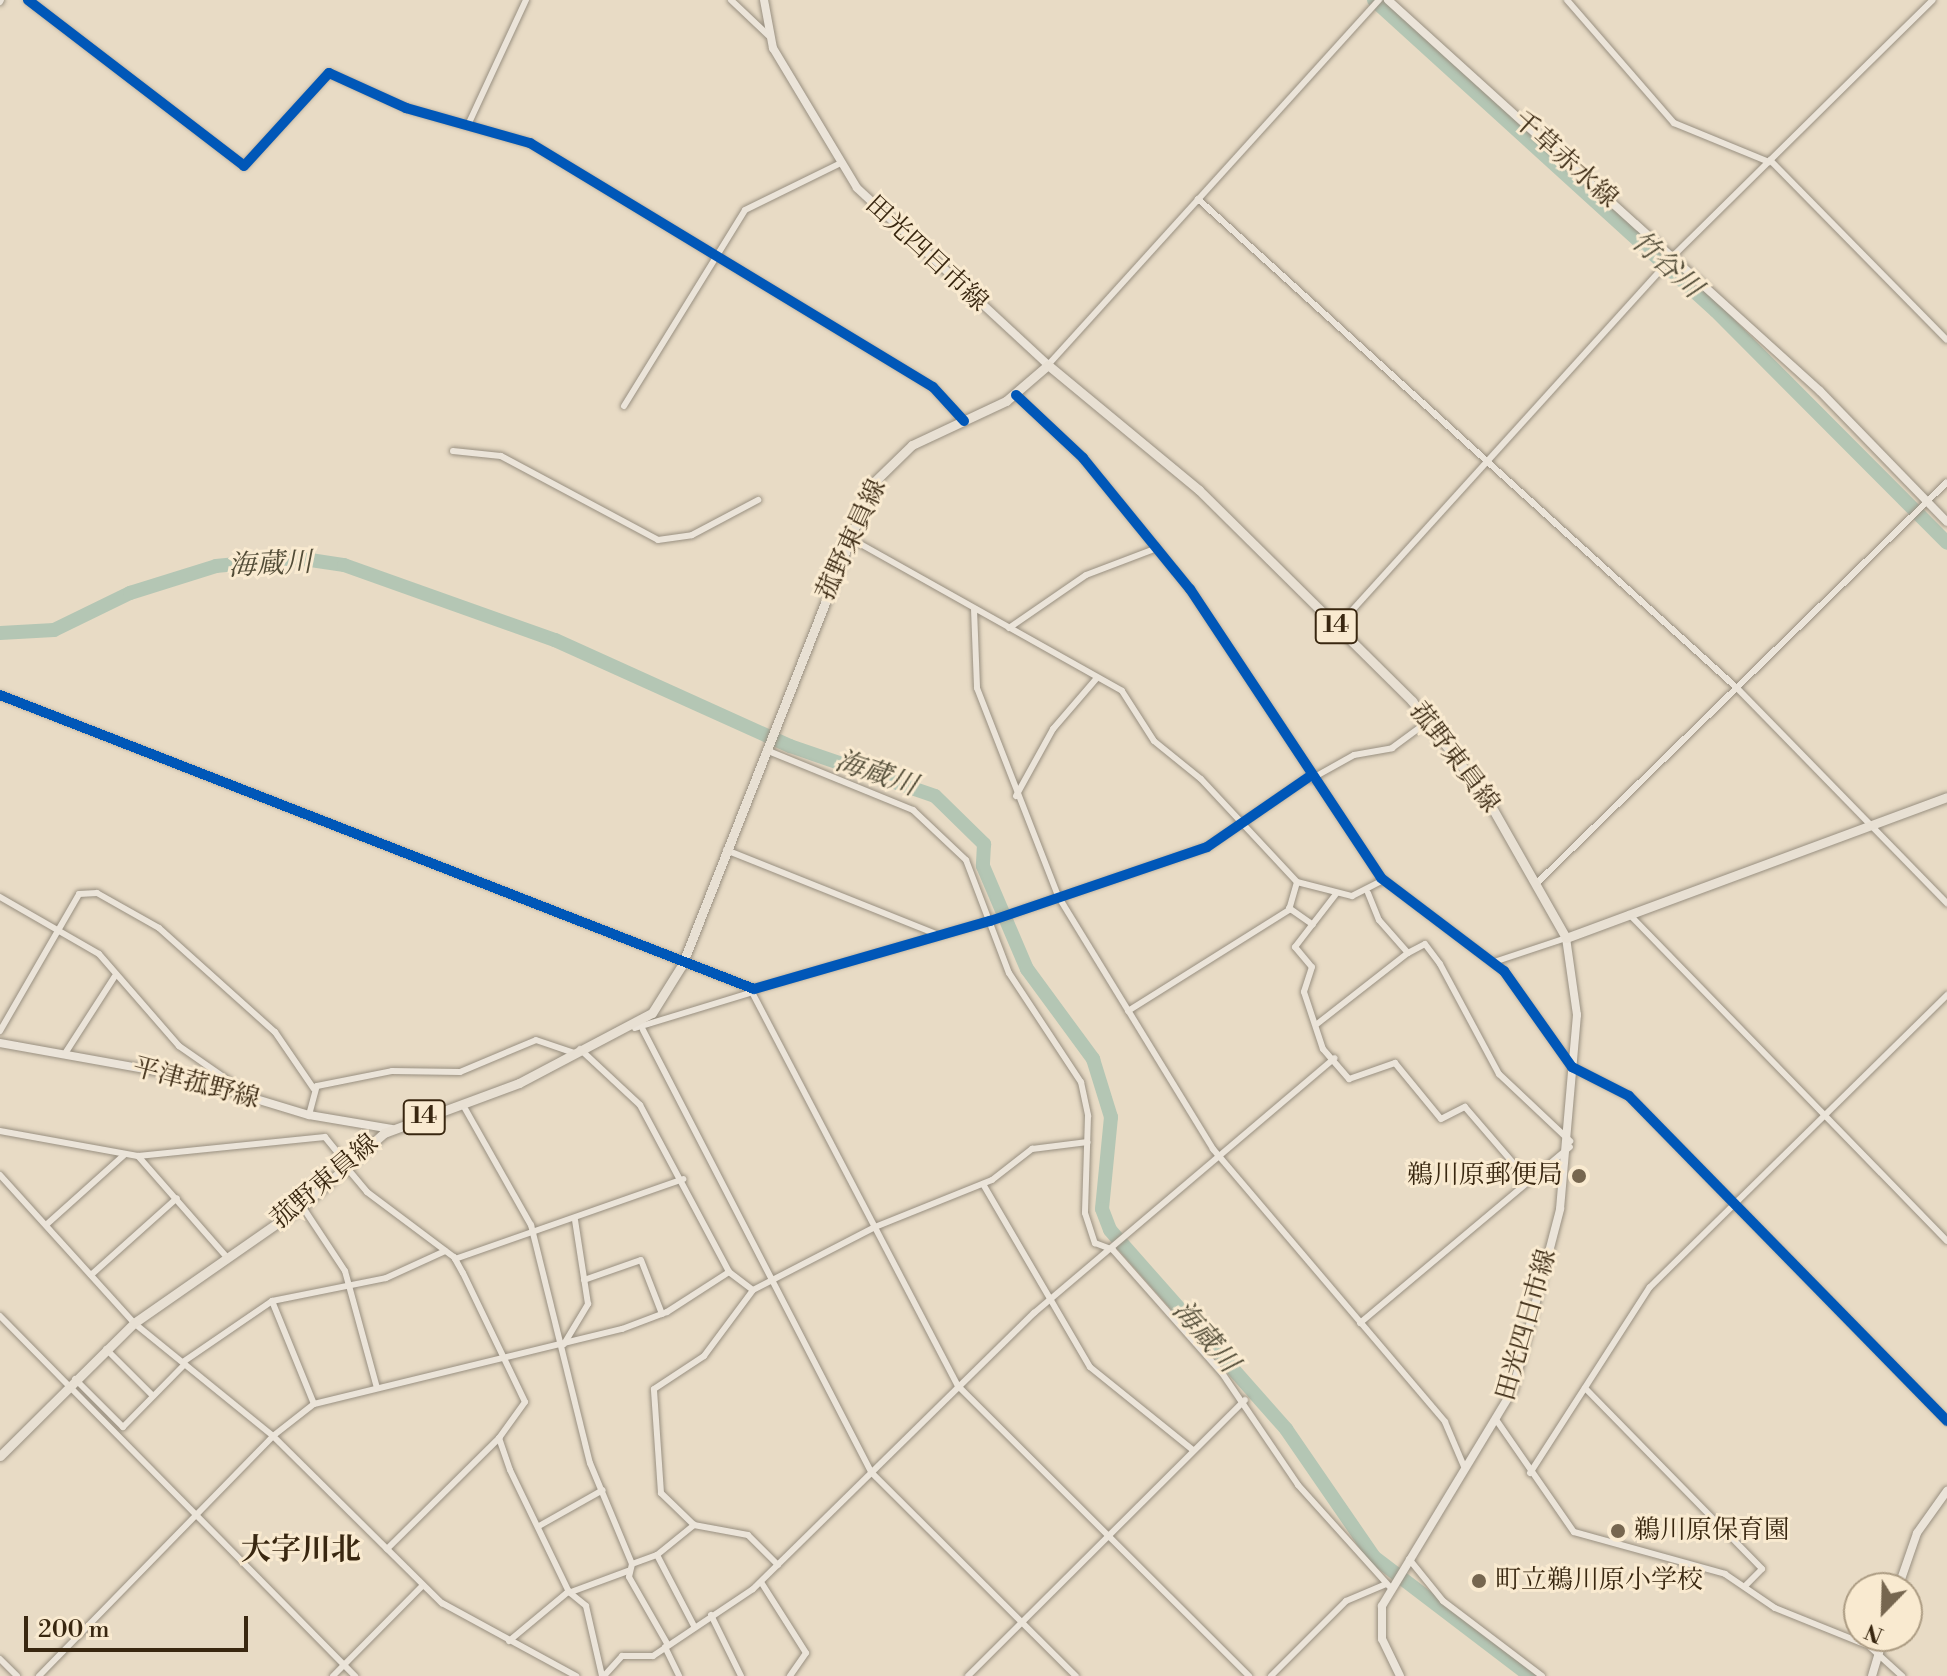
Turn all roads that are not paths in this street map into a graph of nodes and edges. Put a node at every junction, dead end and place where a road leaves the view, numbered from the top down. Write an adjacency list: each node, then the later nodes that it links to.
1 (28, 0): 10 (street)
2 (526, 0): 10 (street)
3 (731, 0): 9 (street)
4 (764, 0): 9 (main road, 田光四日市線)
5 (1379, 0): 13 (street)
6 (1388, 0): 15 (main road, 千草赤水線)
7 (1567, 0): 11 (street)
8 (1933, 0): 11 (street)
9 (769, 36): 12 (main road, 田光四日市線)
10 (468, 125): 14 (street)
11 (1770, 161): 15 (street); 16 (street)
12 (841, 163): 14 (street); 17 (main road, 田光四日市線)
13 (1198, 199): 17 (street); 22 (street)
14 (715, 255): 19 (street); 20 (street)
15 (1672, 257): 22 (street); 25 (main road, 千草赤水線)
16 (1947, 340)
17 (1048, 365): 18 (main road, 菰野東員線 / 14); 30 (main road, 菰野東員線 / 14)
18 (1016, 395): 20 (main road, 菰野東員線 / 14); 28 (street)
19 (624, 406)
20 (964, 421): 27 (main road, 菰野東員線 / 14)
21 (453, 451): 24 (street)
22 (1487, 461): 30 (street); 33 (street)
23 (1947, 482): 25 (street)
24 (758, 500)
25 (1927, 501): 26 (main road, 千草赤水線); 33 (street)
26 (1947, 522)
27 (848, 537): 29 (street); 36 (main road, 菰野東員線 / 14)
28 (1157, 548): 31 (street); 37 (street)
29 (974, 609): 31 (street); 38 (street)
30 (1337, 627): 35 (main road, 菰野東員線 / 14)
31 (1009, 628): 32 (street)
32 (1096, 679): 38 (street); 41 (street)
33 (1737, 688): 40 (street); 45 (street)
34 (0, 695): 60 (street)
35 (1430, 720): 37 (street); 45 (main road, 菰野東員線 / 14)
36 (767, 747): 42 (main road, 菰野東員線 / 14); 53 (street)
37 (1310, 778): 41 (street); 43 (street)
38 (1016, 796): 48 (street)
39 (1947, 797): 40 (main road)
40 (1870, 825): 50 (street); 52 (main road)
41 (1240, 826): 44 (street); 48 (street)
42 (726, 850): 56 (street); 60 (main road, 菰野東員線 / 14)
43 (1384, 880): 46 (street); 59 (street)
44 (1297, 882): 47 (street); 51 (street)
45 (1537, 883): 57 (main road, 菰野東員線 / 14)
46 (1368, 893): 47 (street); 58 (street)
47 (1336, 894): 54 (street)
48 (1058, 896): 53 (street); 64 (street)
49 (1, 898): 55 (street)
50 (1947, 903)
51 (1289, 908): 54 (street); 64 (street)
52 (1629, 914): 57 (main road); 77 (street)
53 (990, 921): 56 (street); 80 (street)
54 (1313, 925): 65 (street)
55 (60, 931): 61 (street); 67 (street); 73 (street)
56 (936, 934): 62 (street)
57 (1566, 938): 59 (street); 72 (main road, 田光四日市線)
58 (1408, 953): 65 (street); 81 (street)
59 (1493, 962): 72 (street)
60 (682, 965): 62 (street); 66 (main road, 菰野東員線 / 14)
61 (115, 976): 70 (street); 74 (street)
62 (753, 991): 66 (street); 95 (street)
63 (1947, 995): 77 (street)
64 (1128, 1011): 84 (street)
65 (1317, 1024): 71 (street)
66 (639, 1029): 69 (main road, 菰野東員線 / 14); 105 (street)
67 (0, 1031)
68 (0, 1043): 70 (main road, 平津菰野線)
69 (577, 1051): 73 (street); 75 (main road, 菰野東員線 / 14); 87 (street)
70 (66, 1052): 74 (main road, 平津菰野線)
71 (1335, 1058): 84 (street); 88 (street)
72 (1575, 1069): 81 (main road, 田光四日市線); 91 (street)
73 (314, 1089): 76 (street)
74 (255, 1100): 76 (main road, 平津菰野線)
75 (463, 1105): 78 (main road, 菰野東員線 / 14); 96 (street)
76 (309, 1115): 78 (main road, 平津菰野線)
77 (1824, 1116): 91 (street); 97 (street)
78 (392, 1129): 85 (main road, 菰野東員線 / 14)
79 (0, 1131): 82 (street)
80 (1088, 1142): 89 (street); 98 (street)
81 (1570, 1144): 88 (street); 126 (main road, 田光四日市線)
82 (125, 1154): 83 (street); 94 (street)
83 (138, 1156): 85 (street); 90 (street)
84 (1220, 1158): 98 (street); 113 (street)
85 (348, 1167): 92 (main road, 菰野東員線 / 14); 99 (street)
86 (0, 1175): 94 (street)
87 (683, 1179): 93 (street); 102 (street)
88 (1527, 1179): 113 (street)
89 (983, 1184): 95 (street); 108 (street)
90 (177, 1198): 100 (street); 103 (street)
91 (1734, 1203): 122 (street); 127 (street)
92 (302, 1206): 100 (main road, 菰野東員線 / 14); 106 (street)
93 (575, 1220): 96 (street); 104 (street)
94 (46, 1225): 103 (street)
95 (875, 1227): 105 (street); 119 (street)
96 (532, 1230): 101 (street); 114 (street)
97 (1947, 1241)
98 (1114, 1249): 108 (street); 124 (street)
99 (445, 1251): 101 (street); 106 (street)
100 (226, 1256): 112 (main road, 菰野東員線 / 14)
101 (455, 1259): 116 (street)
102 (729, 1272): 107 (street); 110 (street)
103 (91, 1275): 112 (street)
104 (584, 1280): 110 (street); 114 (street)
105 (772, 1280): 107 (street); 133 (street)
106 (350, 1284): 109 (street); 121 (street)
107 (753, 1290): 138 (street)
108 (1050, 1300): 119 (street); 130 (street)
109 (272, 1301): 117 (street); 125 (street)
110 (662, 1314): 114 (street)
111 (0, 1316): 120 (street)
112 (134, 1323): 115 (main road, 菰野東員線 / 14); 117 (street)
113 (1360, 1323): 132 (street)
114 (562, 1345): 116 (street); 135 (street)
115 (106, 1349): 118 (main road, 菰野東員線 / 14); 123 (street)
116 (503, 1361): 121 (street); 129 (street)
117 (184, 1363): 123 (street); 128 (street)
118 (74, 1379): 120 (main road, 菰野東員線 / 14); 123 (street)
119 (958, 1386): 133 (street); 140 (street)
120 (64, 1388): 131 (main road, 菰野東員線 / 14); 137 (street)
121 (377, 1388): 125 (street)
122 (1585, 1388): 134 (street); 150 (street)
123 (153, 1396)
124 (1245, 1400): 130 (street); 148 (street)
125 (314, 1404): 128 (street)
126 (1497, 1421): 132 (main road, 田光四日市線); 134 (street)
127 (1947, 1421)
128 (273, 1436): 137 (street); 141 (street)
129 (499, 1438): 139 (street); 141 (street)
130 (1193, 1450): 140 (street)
131 (0, 1456)
132 (1465, 1469): 143 (main road, 田光四日市線)
133 (872, 1473): 144 (street); 153 (street)
134 (1530, 1473): 150 (street)
135 (603, 1490): 139 (street); 145 (street)
136 (1947, 1491): 146 (main road)
137 (196, 1519): 159 (street); 161 (street)
138 (694, 1525): 142 (street); 144 (street)
139 (539, 1526): 151 (street)
140 (1108, 1537): 153 (street); 171 (street)
141 (387, 1549): 149 (street)
142 (657, 1555): 145 (street); 154 (street)
143 (1404, 1561): 148 (main road, 田光四日市線); 174 (street)
144 (778, 1565): 147 (street)
145 (630, 1568): 151 (street); 156 (street)
146 (1904, 1572)
147 (761, 1582): 152 (street); 168 (street)
148 (1389, 1583): 172 (street); 173 (main road, 田光四日市線)
149 (423, 1585): 155 (street); 159 (street)
150 (1746, 1585): 157 (street)
151 (569, 1592): 155 (street); 165 (street)
152 (711, 1615): 154 (street); 167 (street)
153 (1022, 1622): 169 (street); 170 (street)
154 (694, 1626): 156 (street)
155 (509, 1641): 164 (street)
156 (666, 1646): 165 (street); 166 (street)
157 (1878, 1654): 175 (main road); 176 (street)
158 (0, 1659): 160 (street)
159 (344, 1665): 162 (street); 163 (street)
160 (17, 1676)
161 (39, 1676)
162 (333, 1676)
163 (355, 1676)
164 (576, 1676)
165 (603, 1676)
166 (679, 1676)
167 (741, 1676)
168 (790, 1676)
169 (968, 1676)
170 (1076, 1676)
171 (1249, 1676)
172 (1271, 1676)
173 (1400, 1676)
174 (1542, 1676)
175 (1872, 1676)
176 (1902, 1676)

